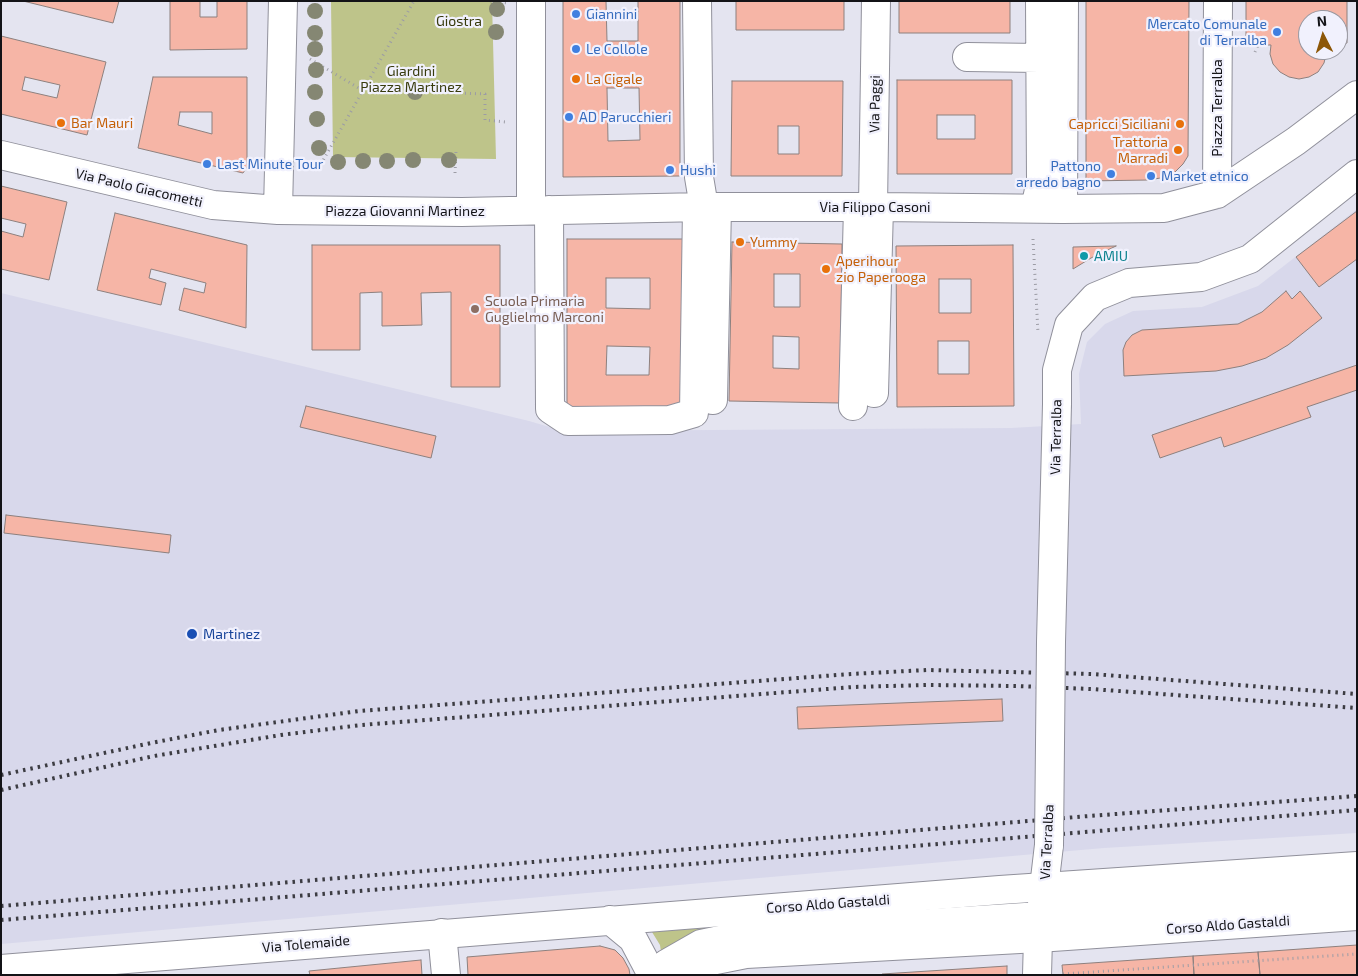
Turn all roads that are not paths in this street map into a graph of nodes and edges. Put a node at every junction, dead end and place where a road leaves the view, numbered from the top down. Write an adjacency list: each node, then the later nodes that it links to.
1 (283, 1): 18 (street)
2 (697, 1): 14 (street)
3 (876, 1): 15 (street, Via Paggi)
4 (1040, 1): 9 (street)
5 (1064, 1): 17 (street)
6 (1218, 1): 13 (street, Piazza Terralba)
7 (519, 2): 19 (street)
8 (967, 57): 9 (street)
9 (1039, 58): 16 (street)
10 (1357, 94): 13 (street)
11 (1, 155): 18 (street, Via Paolo Giacometti)
12 (1357, 174): 23 (street, Via Terralba, bridge)
13 (1217, 194): 17 (street, Via Filippo Casoni)
14 (706, 207): 15 (street, Via Filippo Casoni); 19 (street, Via Filippo Casoni); 19 (street); 20 (street)
15 (870, 207): 16 (street, Via Filippo Casoni); 21 (street, Via Paggi)
16 (1035, 208): 17 (street, Via Filippo Casoni)
17 (1063, 209)
18 (278, 210): 19 (street, Piazza Giovanni Martinez)
19 (540, 210)
20 (714, 400)
21 (863, 400)
22 (1357, 866): 23 (street, Corso Aldo Gastaldi)
23 (1045, 887): 26 (street, Corso Aldo Gastaldi); 27 (street)
24 (1357, 891): 27 (street, Corso Aldo Gastaldi)
25 (1357, 916): 27 (street, Corso Aldo Gastaldi)
26 (610, 920): 28 (street, Via Tolemaide); 32 (street)
27 (1040, 927): 33 (street, Corso Aldo Gastaldi); 34 (street, Corso Aldo Gastaldi); 35 (street)
28 (442, 933): 29 (street, Via Tolemaide); 31 (street)
29 (59, 969): 30 (street, Via Tolemaide)
30 (10, 970)
31 (446, 975)
32 (650, 975)
33 (662, 975)
34 (683, 975)
35 (1037, 975)

